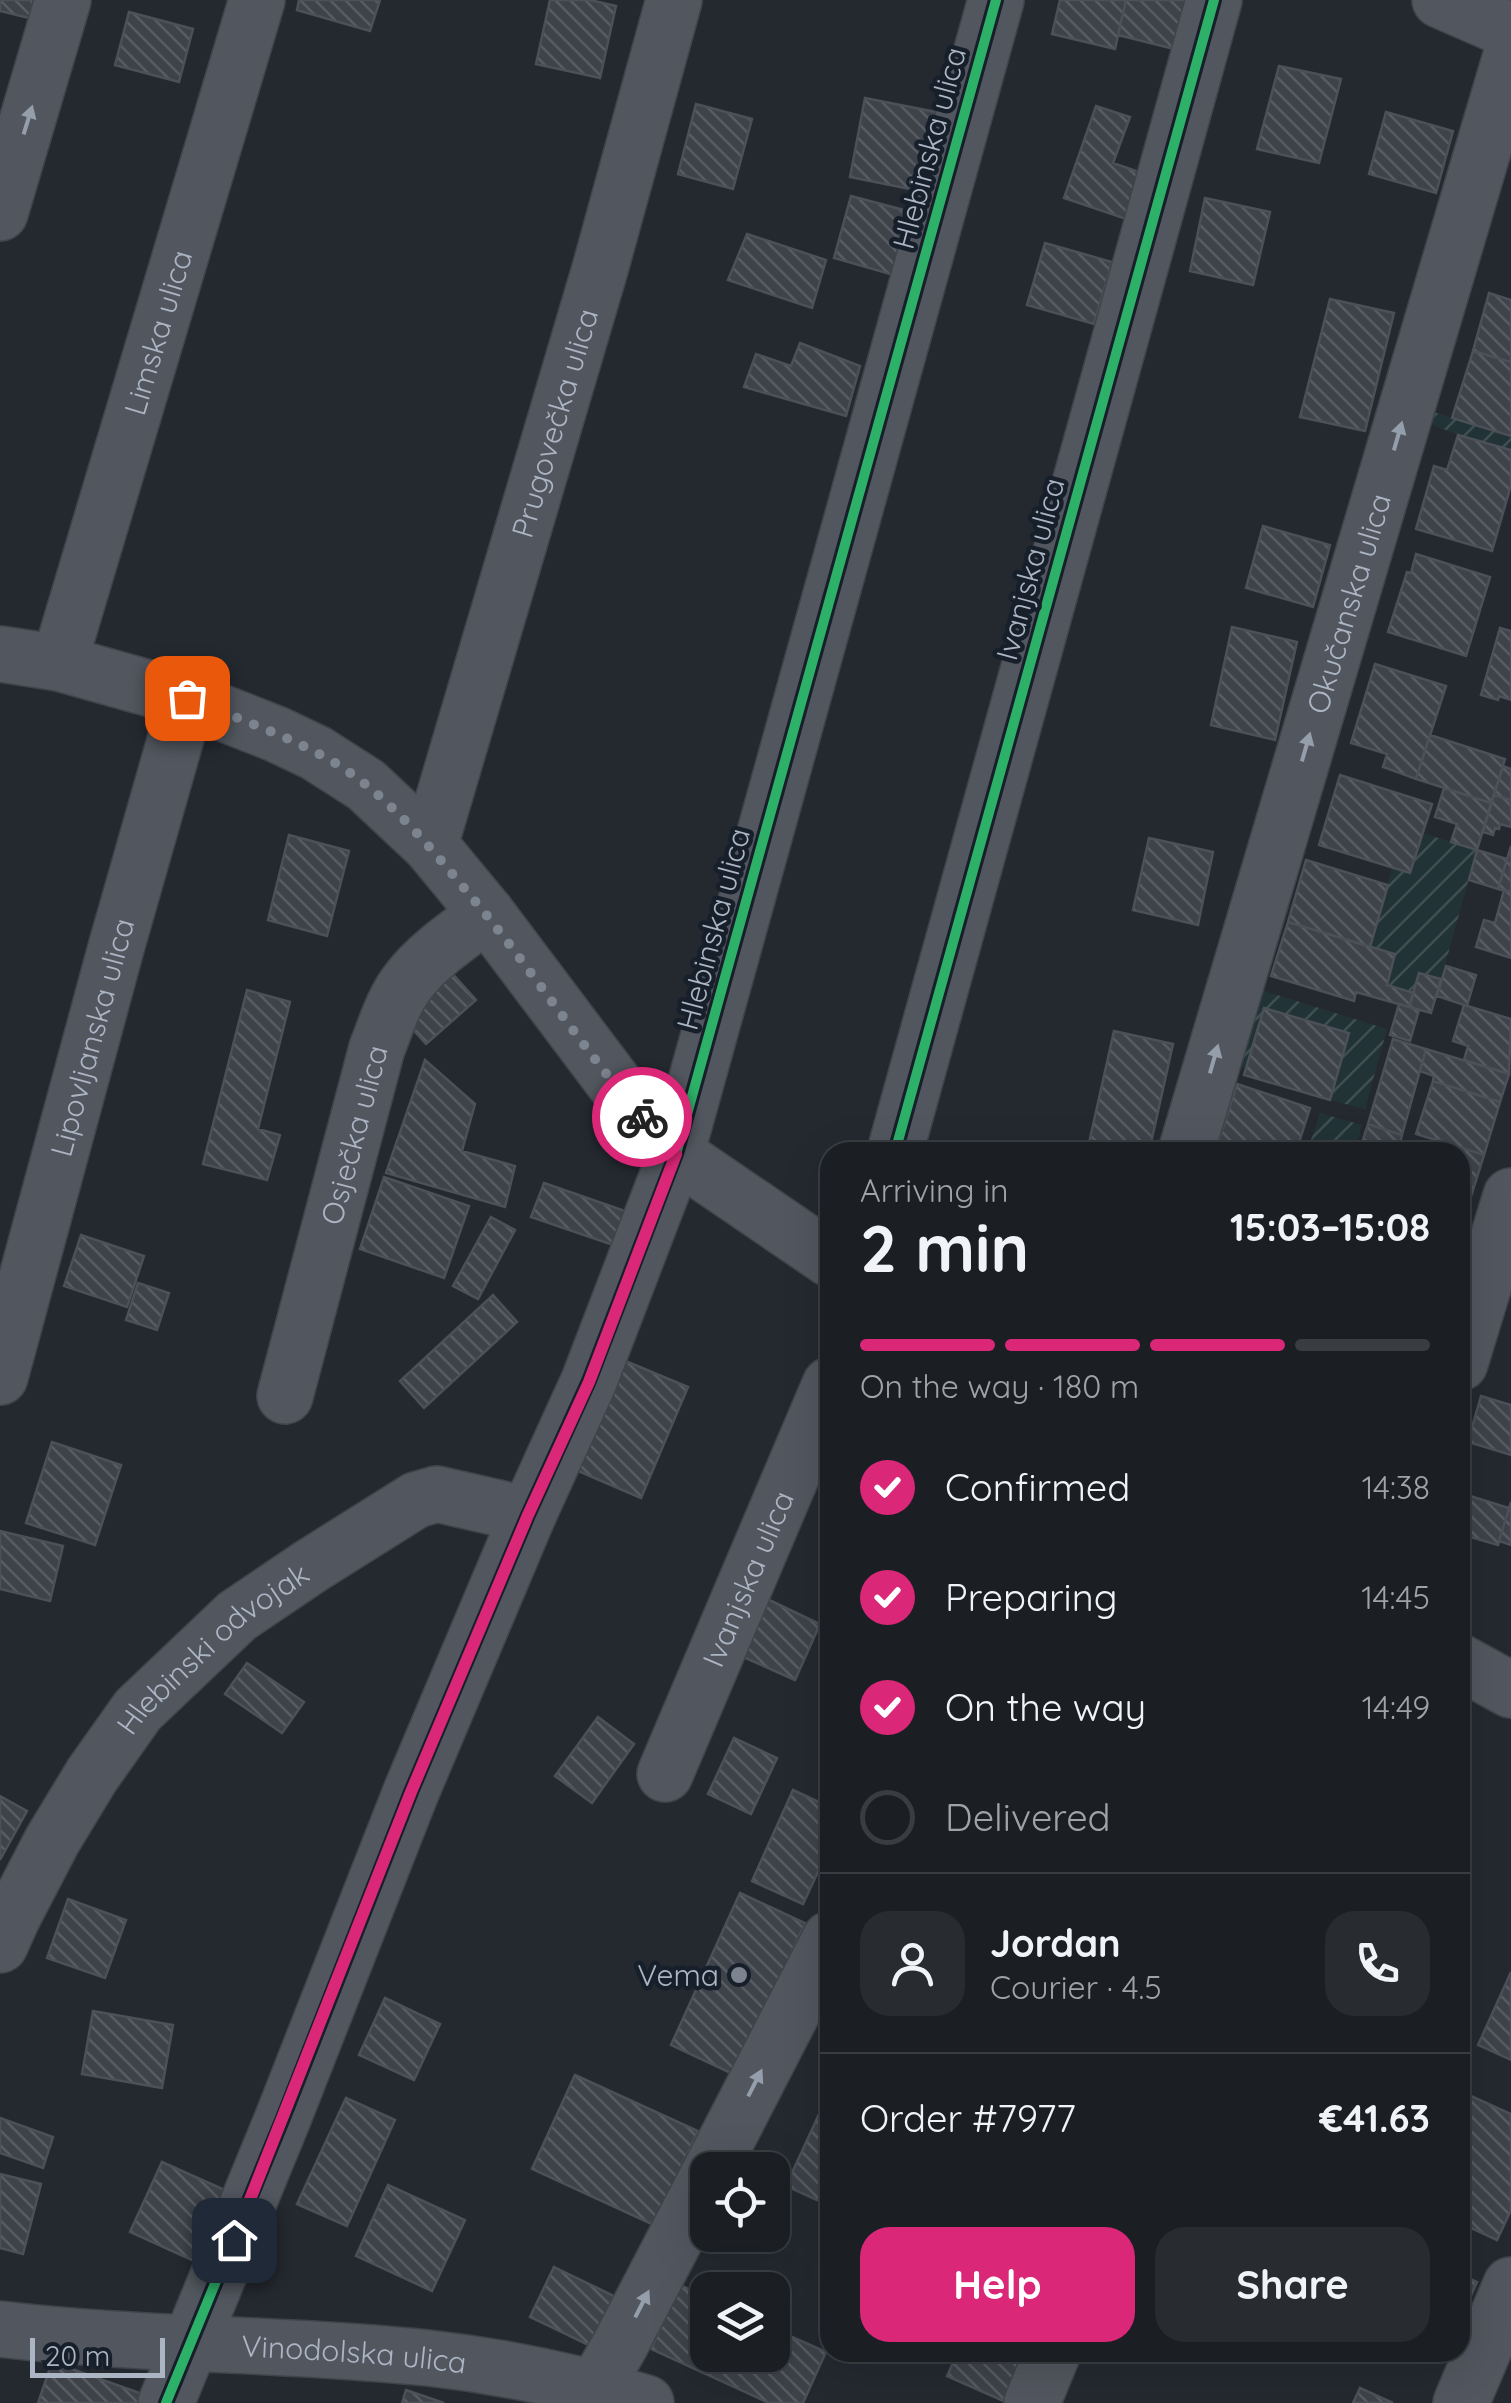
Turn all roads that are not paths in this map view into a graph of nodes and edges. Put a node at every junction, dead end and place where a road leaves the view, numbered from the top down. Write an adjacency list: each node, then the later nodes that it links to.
1 (63, 0): 9 (street, one-way to 1)
2 (257, 0): 11 (street, Limska ulica)
3 (674, 0): 13 (street, Prugovečka ulica)
4 (996, 0): 17 (street, Hlebinska ulica)
5 (1214, 0): 15 (street, Ivanjska ulica)
6 (1440, 0): 7 (street)
7 (1511, 30)
8 (1511, 56): 16 (street, Okučanska ulica, one-way to 8)
9 (0, 213)
10 (0, 654): 11 (street)
11 (59, 663): 12 (street)
12 (187, 698): 13 (street); 21 (street, Lipovljanska ulica)
13 (430, 846): 14 (street)
14 (486, 914): 17 (street); 22 (street, Osječka ulica)
15 (899, 1142)
16 (1189, 1142)
17 (676, 1154): 19 (street); 24 (street, Hlebinska ulica)
18 (1511, 1196): 20 (street)
19 (820, 1252)
20 (1470, 1330)
21 (0, 1378)
22 (285, 1396)
23 (820, 1409): 27 (street, Ivanjska ulica)
24 (528, 1515): 28 (street, Hlebinski odvojak); 34 (street, Hlebinska ulica)
25 (1470, 1667): 26 (street)
26 (1511, 1690)
27 (665, 1774)
28 (0, 1946)
29 (820, 1958): 30 (street, one-way to 29)
30 (720, 2152)
31 (690, 2210): 36 (street, one-way to 31)
32 (1511, 2285): 39 (street)
33 (0, 2329): 34 (street, Vinodolska ulica)
34 (192, 2343): 36 (street, Vinodolska ulica); 37 (street, Hlebinska ulica)
35 (1049, 2362): 38 (street)
36 (609, 2398)
37 (166, 2403)
38 (1032, 2403)
39 (1461, 2403)

